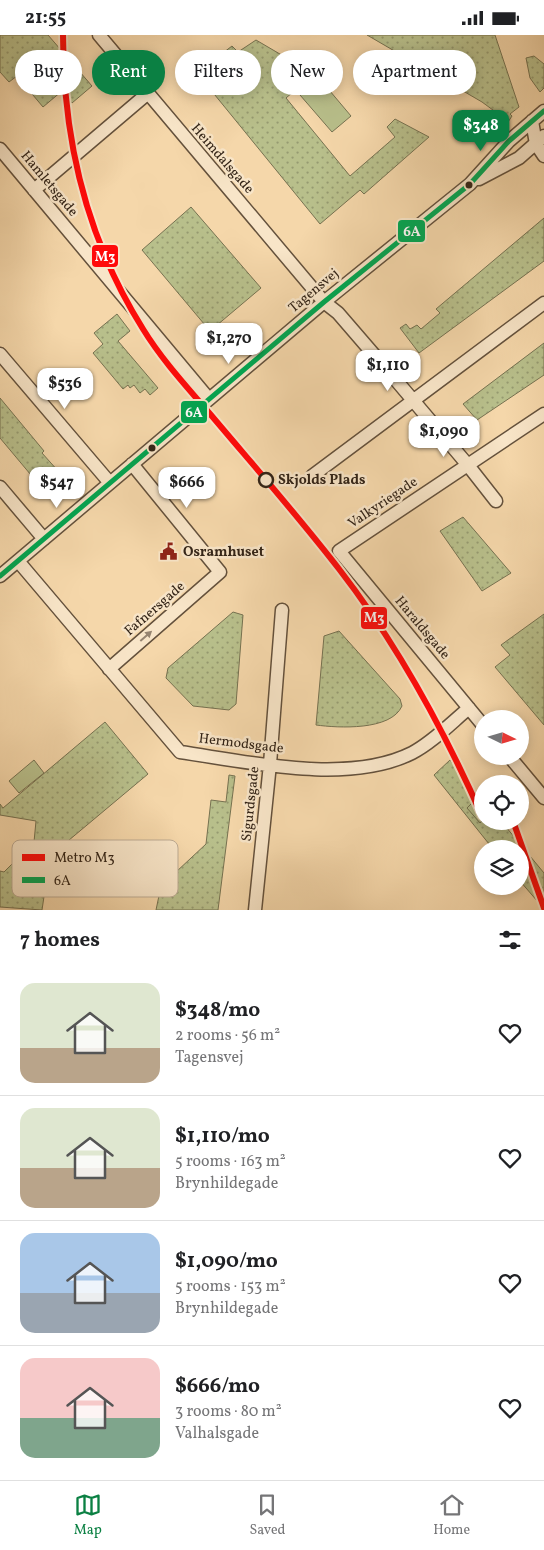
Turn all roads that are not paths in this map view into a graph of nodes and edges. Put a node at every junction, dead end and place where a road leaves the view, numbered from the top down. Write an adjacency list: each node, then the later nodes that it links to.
1 (99, 35): 2 (street, Heimdalsgade)
2 (111, 50)
3 (146, 95): 11 (street)
4 (148, 95): 12 (street, Heimdalsgade)
5 (544, 111): 6 (street, Tagensvej)
6 (532, 121): 7 (street); 10 (street, Tagensvej)
7 (541, 138): 9 (street); 10 (street, Tagensvej)
8 (0, 149): 11 (street, Hamletsgade)
9 (544, 157)
10 (470, 183): 12 (street, Tagensvej)
11 (34, 190): 15 (street, Hamletsgade)
12 (324, 301): 15 (street, Tagensvej); 16 (street, Heimdalsgade)
13 (544, 303): 16 (street)
14 (0, 354): 21 (street)
15 (209, 399): 18 (street, Tagensvej)
16 (413, 399): 19 (street, Heimdalsgade); 20 (street)
17 (544, 414): 19 (street, Valkyriegade)
18 (132, 464): 21 (street, Tagensvej); 29 (street, Fafnersgade, one-way to 18)
19 (467, 464): 23 (street, Heimdalsgade); 25 (street, Valkyriegade)
20 (312, 476)
21 (110, 483): 24 (street, Tagensvej)
22 (0, 487): 24 (street)
23 (496, 501)
24 (44, 539): 26 (street, Tagensvej)
25 (339, 551): 30 (street, Haraldsgade)
26 (18, 561): 27 (street, Tagensvej); 29 (street, Hermodsgade)
27 (0, 576)
28 (282, 610): 32 (street, Sigurdsgade)
29 (109, 669): 32 (street, Hermodsgade)
30 (469, 708): 31 (street, Haraldsgade); 32 (street, Hermodsgade)
31 (474, 714)
32 (270, 764): 35 (street, Sigurdsgade)
33 (516, 765): 34 (street)
34 (544, 799)
35 (255, 910)

